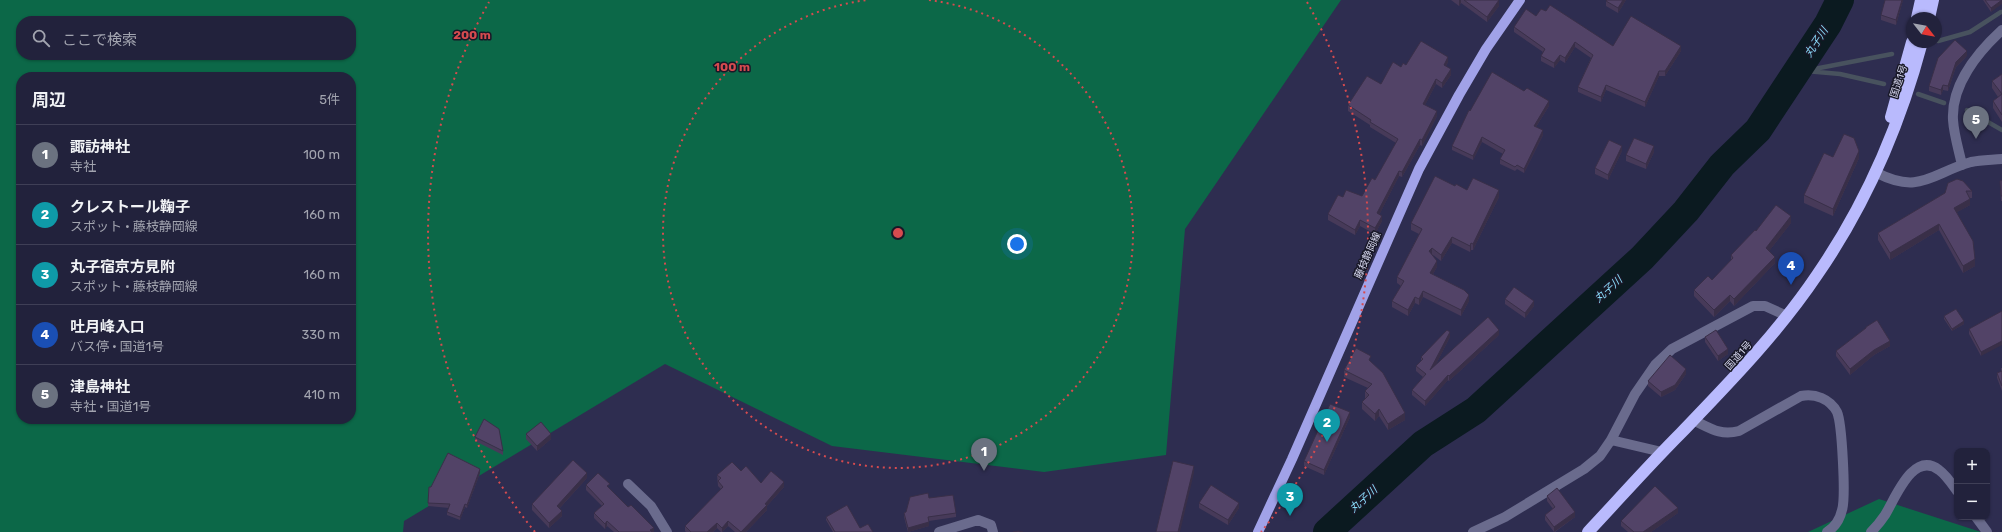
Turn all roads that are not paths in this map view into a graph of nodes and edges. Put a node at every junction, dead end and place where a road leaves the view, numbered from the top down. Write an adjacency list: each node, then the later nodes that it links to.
1 (1520, 0): 22 (main road, 藤枝静岡線)
2 (1921, 0): 4 (highway)
3 (1933, 0): 5 (highway)
4 (1918, 12)
5 (1930, 12)
6 (2002, 30): 10 (street)
7 (1910, 48): 11 (highway, 国道1号)
8 (1920, 48): 11 (highway, 国道1号)
9 (2002, 159): 10 (street)
10 (1962, 165): 11 (street)
11 (1877, 172): 12 (highway, 国道1号)
12 (1787, 316): 13 (highway, 国道1号); 14 (street)
13 (1693, 420): 15 (highway, 国道1号); 25 (street)
14 (1611, 440): 15 (street); 23 (street)
15 (1662, 452): 24 (highway, 国道1号)
16 (628, 484): 19 (street)
17 (1954, 487): 26 (street)
18 (1978, 520): 27 (street)
19 (667, 532)
20 (938, 532): 21 (street)
21 (992, 532)
22 (1258, 532)
23 (1473, 532)
24 (1588, 532)
25 (1827, 532)
26 (1871, 532)
27 (1987, 532)

